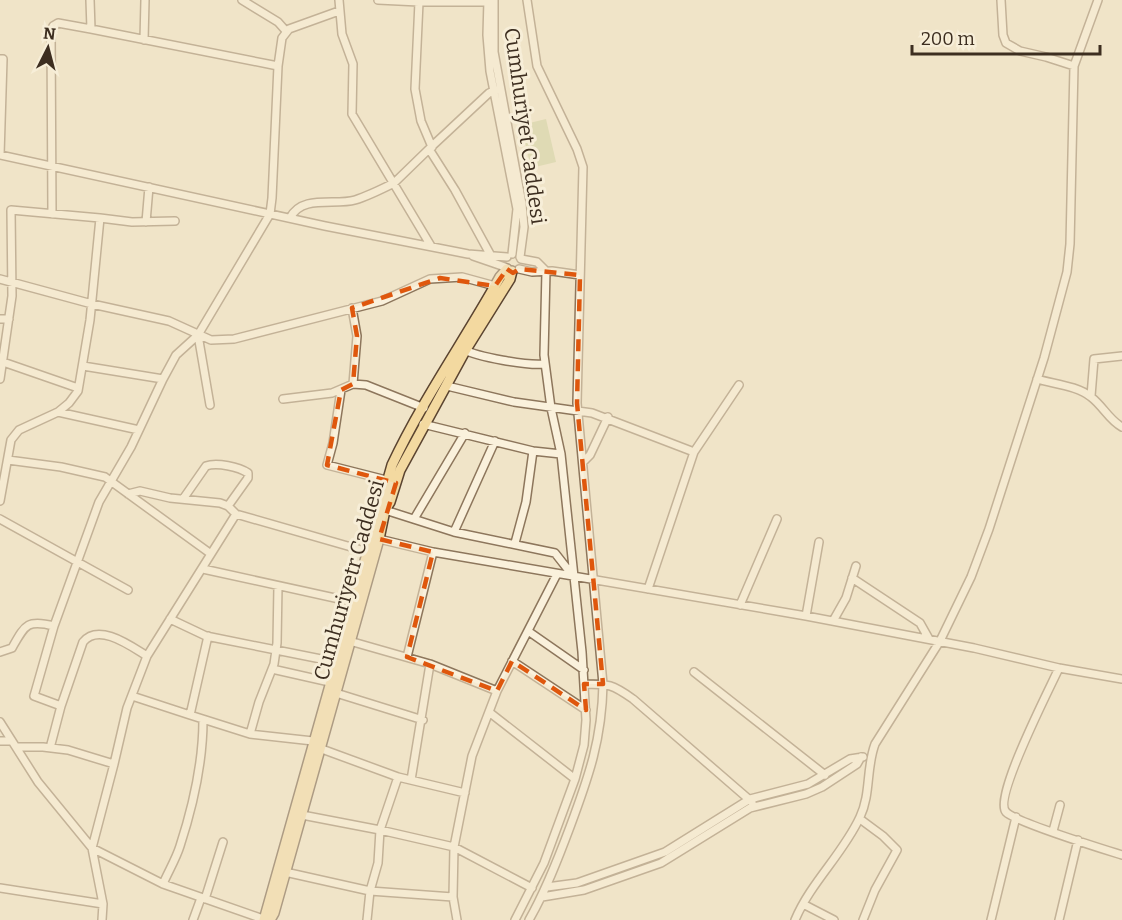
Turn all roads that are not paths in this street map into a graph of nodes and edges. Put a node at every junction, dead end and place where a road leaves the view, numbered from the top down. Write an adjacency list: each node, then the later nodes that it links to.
1 (90, 0): 12 (street)
2 (145, 0): 14 (street)
3 (242, 0): 13 (street)
4 (339, 0): 11 (street)
5 (378, 0): 9 (street)
6 (527, 0): 36 (street)
7 (1001, 0): 17 (street)
8 (1098, 0): 17 (street)
9 (419, 1): 10 (street); 20 (street)
10 (491, 1): 18 (street, Cumhuriyet Caddesi)
11 (339, 11): 13 (street); 22 (street)
12 (91, 29): 14 (street); 21 (street)
13 (286, 31): 16 (street)
14 (144, 40): 16 (street)
15 (0, 58): 19 (street)
16 (278, 66): 25 (street)
17 (1074, 66): 52 (street)
18 (497, 90): 20 (street); 33 (street, Cumhuriyet Caddesi)
19 (1, 104): 21 (street)
20 (430, 148): 22 (street); 32 (street)
21 (52, 167): 23 (street); 24 (street)
22 (394, 183): 27 (street); 30 (street)
23 (149, 187): 25 (street); 29 (street)
24 (52, 214): 26 (street); 38 (street)
25 (270, 214): 27 (street); 44 (street)
26 (100, 218): 29 (street); 40 (street)
27 (290, 218): 30 (street)
28 (175, 221): 29 (street)
29 (146, 222)
30 (431, 246): 31 (street)
31 (468, 254): 32 (street); 34 (street)
32 (490, 254): 33 (street)
33 (515, 257): 34 (street); 34 (street); 35 (street)
34 (511, 269): 35 (street); 39 (main road); 45 (main road, Cumhuriyetr Caddesi)
35 (546, 271): 36 (street); 48 (street)
36 (580, 275): 63 (street)
37 (0, 279): 38 (street)
38 (12, 282): 40 (street); 43 (street)
39 (495, 286): 41 (street); 45 (main road)
40 (92, 304): 44 (street); 49 (street)
41 (352, 308): 44 (street); 53 (street)
42 (0, 319): 43 (street)
43 (9, 319): 47 (street)
44 (198, 335): 51 (street); 60 (street)
45 (462, 349): 48 (street); 55 (main road, Cumhuriyetr Caddesi); 61 (main road)
46 (1122, 356): 58 (street)
47 (3, 362): 50 (street); 56 (street)
48 (545, 364): 62 (street)
49 (83, 366): 51 (street); 56 (street)
50 (0, 379)
51 (163, 379): 70 (street)
52 (1037, 379): 58 (street); 116 (street)
53 (353, 384): 57 (street); 61 (street)
54 (738, 385): 74 (street)
55 (447, 386): 62 (street); 64 (main road, Cumhuriyetr Caddesi)
56 (78, 388): 65 (street)
57 (341, 390): 59 (street); 79 (street)
58 (1091, 396): 69 (street)
59 (283, 399)
60 (210, 405)
61 (422, 407): 64 (street); 67 (main road)
62 (551, 408): 63 (street); 75 (street)
63 (578, 410): 66 (street); 77 (street)
64 (432, 411): 68 (main road, Cumhuriyetr Caddesi)
65 (58, 412): 70 (street); 76 (street)
66 (608, 417): 74 (street); 77 (street)
67 (413, 421): 68 (street); 79 (main road)
68 (424, 424): 71 (street); 79 (main road, Cumhuriyetr Caddesi)
69 (1122, 427)
70 (139, 430): 78 (street)
71 (465, 433): 72 (street); 87 (street)
72 (495, 441): 73 (street); 89 (street)
73 (533, 451): 75 (street); 92 (street)
74 (694, 452): 104 (street)
75 (561, 454): 100 (street)
76 (8, 460): 78 (street); 82 (street)
77 (583, 462): 102 (street)
78 (110, 480): 80 (street); 96 (street)
79 (391, 481): 84 (main road, Cumhuriyetr Caddesi); 94 (main road)
80 (128, 494): 81 (street); 95 (street)
81 (183, 499): 83 (street); 83 (street)
82 (0, 501)
83 (228, 506): 85 (street)
84 (385, 510): 87 (street); 90 (main road, Cumhuriyetr Caddesi)
85 (236, 514): 94 (street); 95 (street)
86 (0, 519): 96 (street)
87 (414, 519): 89 (street)
88 (777, 519): 107 (street)
89 (454, 532): 92 (street)
90 (380, 539): 93 (street); 94 (main road, Cumhuriyetr Caddesi)
91 (819, 542): 108 (street)
92 (515, 543): 100 (street)
93 (433, 552): 99 (street); 120 (street)
94 (371, 553): 106 (main road); 115 (main road, Cumhuriyetr Caddesi)
95 (211, 554): 98 (street)
96 (79, 562): 105 (street); 111 (street)
97 (856, 566): 101 (street)
98 (202, 569): 103 (street); 109 (street)
99 (557, 573): 100 (street); 112 (street)
100 (573, 576): 102 (street); 126 (street)
101 (852, 578): 110 (street); 114 (street)
102 (595, 580): 104 (street); 130 (street)
103 (278, 586): 106 (street); 117 (street)
104 (648, 589): 107 (street)
105 (128, 590)
106 (353, 602): 115 (main road)
107 (740, 605): 108 (street)
108 (806, 616): 110 (street)
109 (170, 619): 113 (street); 119 (street)
110 (833, 621): 114 (street)
111 (54, 626): 118 (street); 134 (street)
112 (528, 631): 121 (street); 126 (street)
113 (208, 636): 117 (street); 137 (street)
114 (929, 639): 116 (street)
115 (347, 640): 120 (street); 122 (main road); 131 (main road, Cumhuriyetr Caddesi)
116 (940, 641): 124 (street); 146 (street)
117 (276, 651): 122 (street); 125 (street)
118 (0, 652)
119 (147, 656): 133 (street); 134 (street)
120 (407, 657): 123 (street)
121 (512, 661): 132 (street); 135 (street)
122 (336, 662): 131 (main road)
123 (430, 664): 132 (street); 139 (street)
124 (1059, 668): 128 (street); 158 (street)
125 (272, 669): 131 (street); 141 (street)
126 (584, 670): 129 (street)
127 (694, 672): 149 (street)
128 (1122, 680)
129 (584, 684): 130 (street); 135 (street)
130 (603, 684): 154 (street); 169 (street)
131 (334, 687): 139 (street); 144 (main road)
132 (497, 691): 136 (street)
133 (132, 696): 137 (street); 148 (street)
134 (61, 706): 145 (street)
135 (586, 710): 151 (street)
136 (489, 712): 151 (street); 153 (street)
137 (190, 715): 138 (street)
138 (203, 720): 141 (street); 168 (street)
139 (423, 720): 152 (street)
140 (0, 722): 143 (street)
141 (250, 734): 144 (street)
142 (0, 741): 143 (street)
143 (14, 744): 145 (street); 165 (street)
144 (316, 745): 150 (street); 157 (main road); 180 (main road)
145 (50, 748): 148 (street)
146 (871, 756): 147 (street); 159 (street)
147 (861, 757): 149 (street); 156 (street)
148 (114, 764): 165 (street)
149 (825, 775): 154 (street)
150 (398, 777): 152 (street); 160 (street)
151 (575, 779): 171 (street)
152 (411, 780): 153 (street)
153 (465, 793): 164 (street)
154 (750, 799): 156 (street); 169 (street)
155 (1060, 805): 161 (street)
156 (755, 806): 174 (street)
157 (302, 815): 160 (street); 167 (main road)
158 (1016, 817): 161 (street); 188 (street)
159 (860, 819): 177 (street); 187 (street)
160 (380, 830): 164 (street); 172 (street)
161 (1053, 831): 162 (street)
162 (1078, 840): 166 (street); 189 (street)
163 (223, 842): 175 (street)
164 (454, 847): 171 (street); 173 (street)
165 (92, 848): 168 (street); 176 (street)
166 (1122, 855)
167 (285, 872): 172 (street); 180 (main road)
168 (163, 884): 175 (street)
169 (548, 887): 174 (street)
170 (0, 888): 176 (street)
171 (532, 888): 183 (street)
172 (370, 891): 173 (street); 181 (street)
173 (453, 897): 182 (street)
174 (542, 897): 184 (street)
175 (203, 898): 179 (street); 180 (street)
176 (103, 904): 178 (street)
177 (803, 904): 185 (street); 186 (street)
178 (102, 920)
179 (193, 920)
180 (266, 920)
181 (367, 920)
182 (457, 920)
183 (515, 920)
184 (530, 920)
185 (795, 920)
186 (834, 920)
187 (863, 920)
188 (991, 920)
189 (1059, 920)

